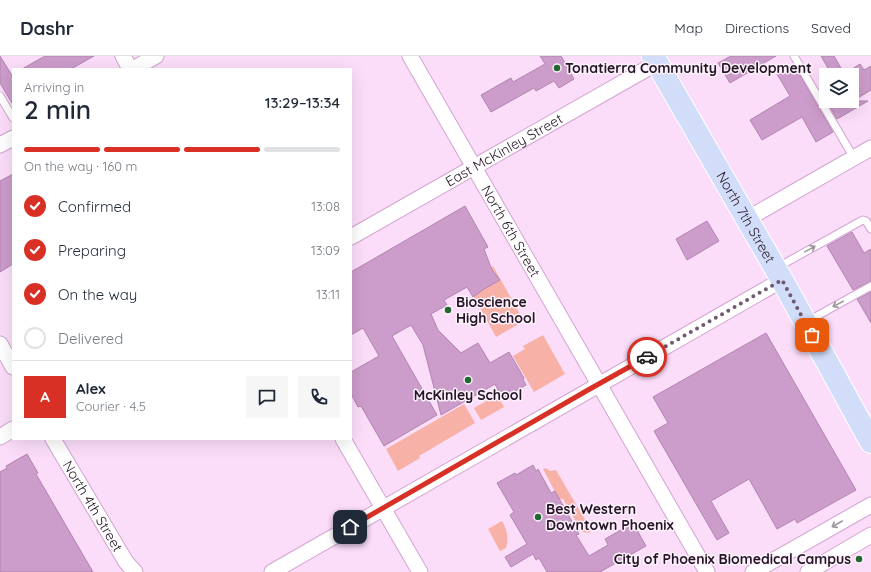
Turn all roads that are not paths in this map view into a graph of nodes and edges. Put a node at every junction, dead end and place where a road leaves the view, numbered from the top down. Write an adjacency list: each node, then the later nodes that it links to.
1 (123, 56): 6 (street)
2 (156, 56): 7 (street)
3 (410, 56): 14 (street, North 6th Street)
4 (794, 56): 13 (lane)
5 (655, 59): 14 (street, East McKinley Street); 15 (main road, North 7th Street)
6 (131, 68)
7 (134, 68)
8 (0, 96): 9 (lane)
9 (12, 116)
10 (12, 139): 11 (street)
11 (0, 145)
12 (871, 148): 13 (street)
13 (854, 158): 15 (street)
14 (474, 167): 17 (street, East McKinley Street); 23 (street, North 6th Street)
15 (747, 219): 18 (main road, North 7th Street)
16 (871, 229): 18 (lane, one-way to 16)
17 (352, 236)
18 (779, 274): 20 (main road, North 7th Street); 23 (street)
19 (871, 286): 20 (lane, one-way to 20)
20 (805, 322): 28 (main road, North 7th Street)
21 (0, 344): 22 (street)
22 (12, 366)
23 (599, 384): 30 (street); 35 (street, North 6th Street)
24 (12, 430): 25 (street)
25 (0, 437)
26 (54, 440): 32 (street, North 4th Street)
27 (344, 440): 30 (street)
28 (871, 442)
29 (871, 505): 36 (street, one-way to 36)
30 (383, 508): 33 (street); 34 (street)
31 (871, 535): 37 (street)
32 (135, 572)
33 (273, 572)
34 (420, 572)
35 (708, 572)
36 (753, 572)
37 (808, 572)

